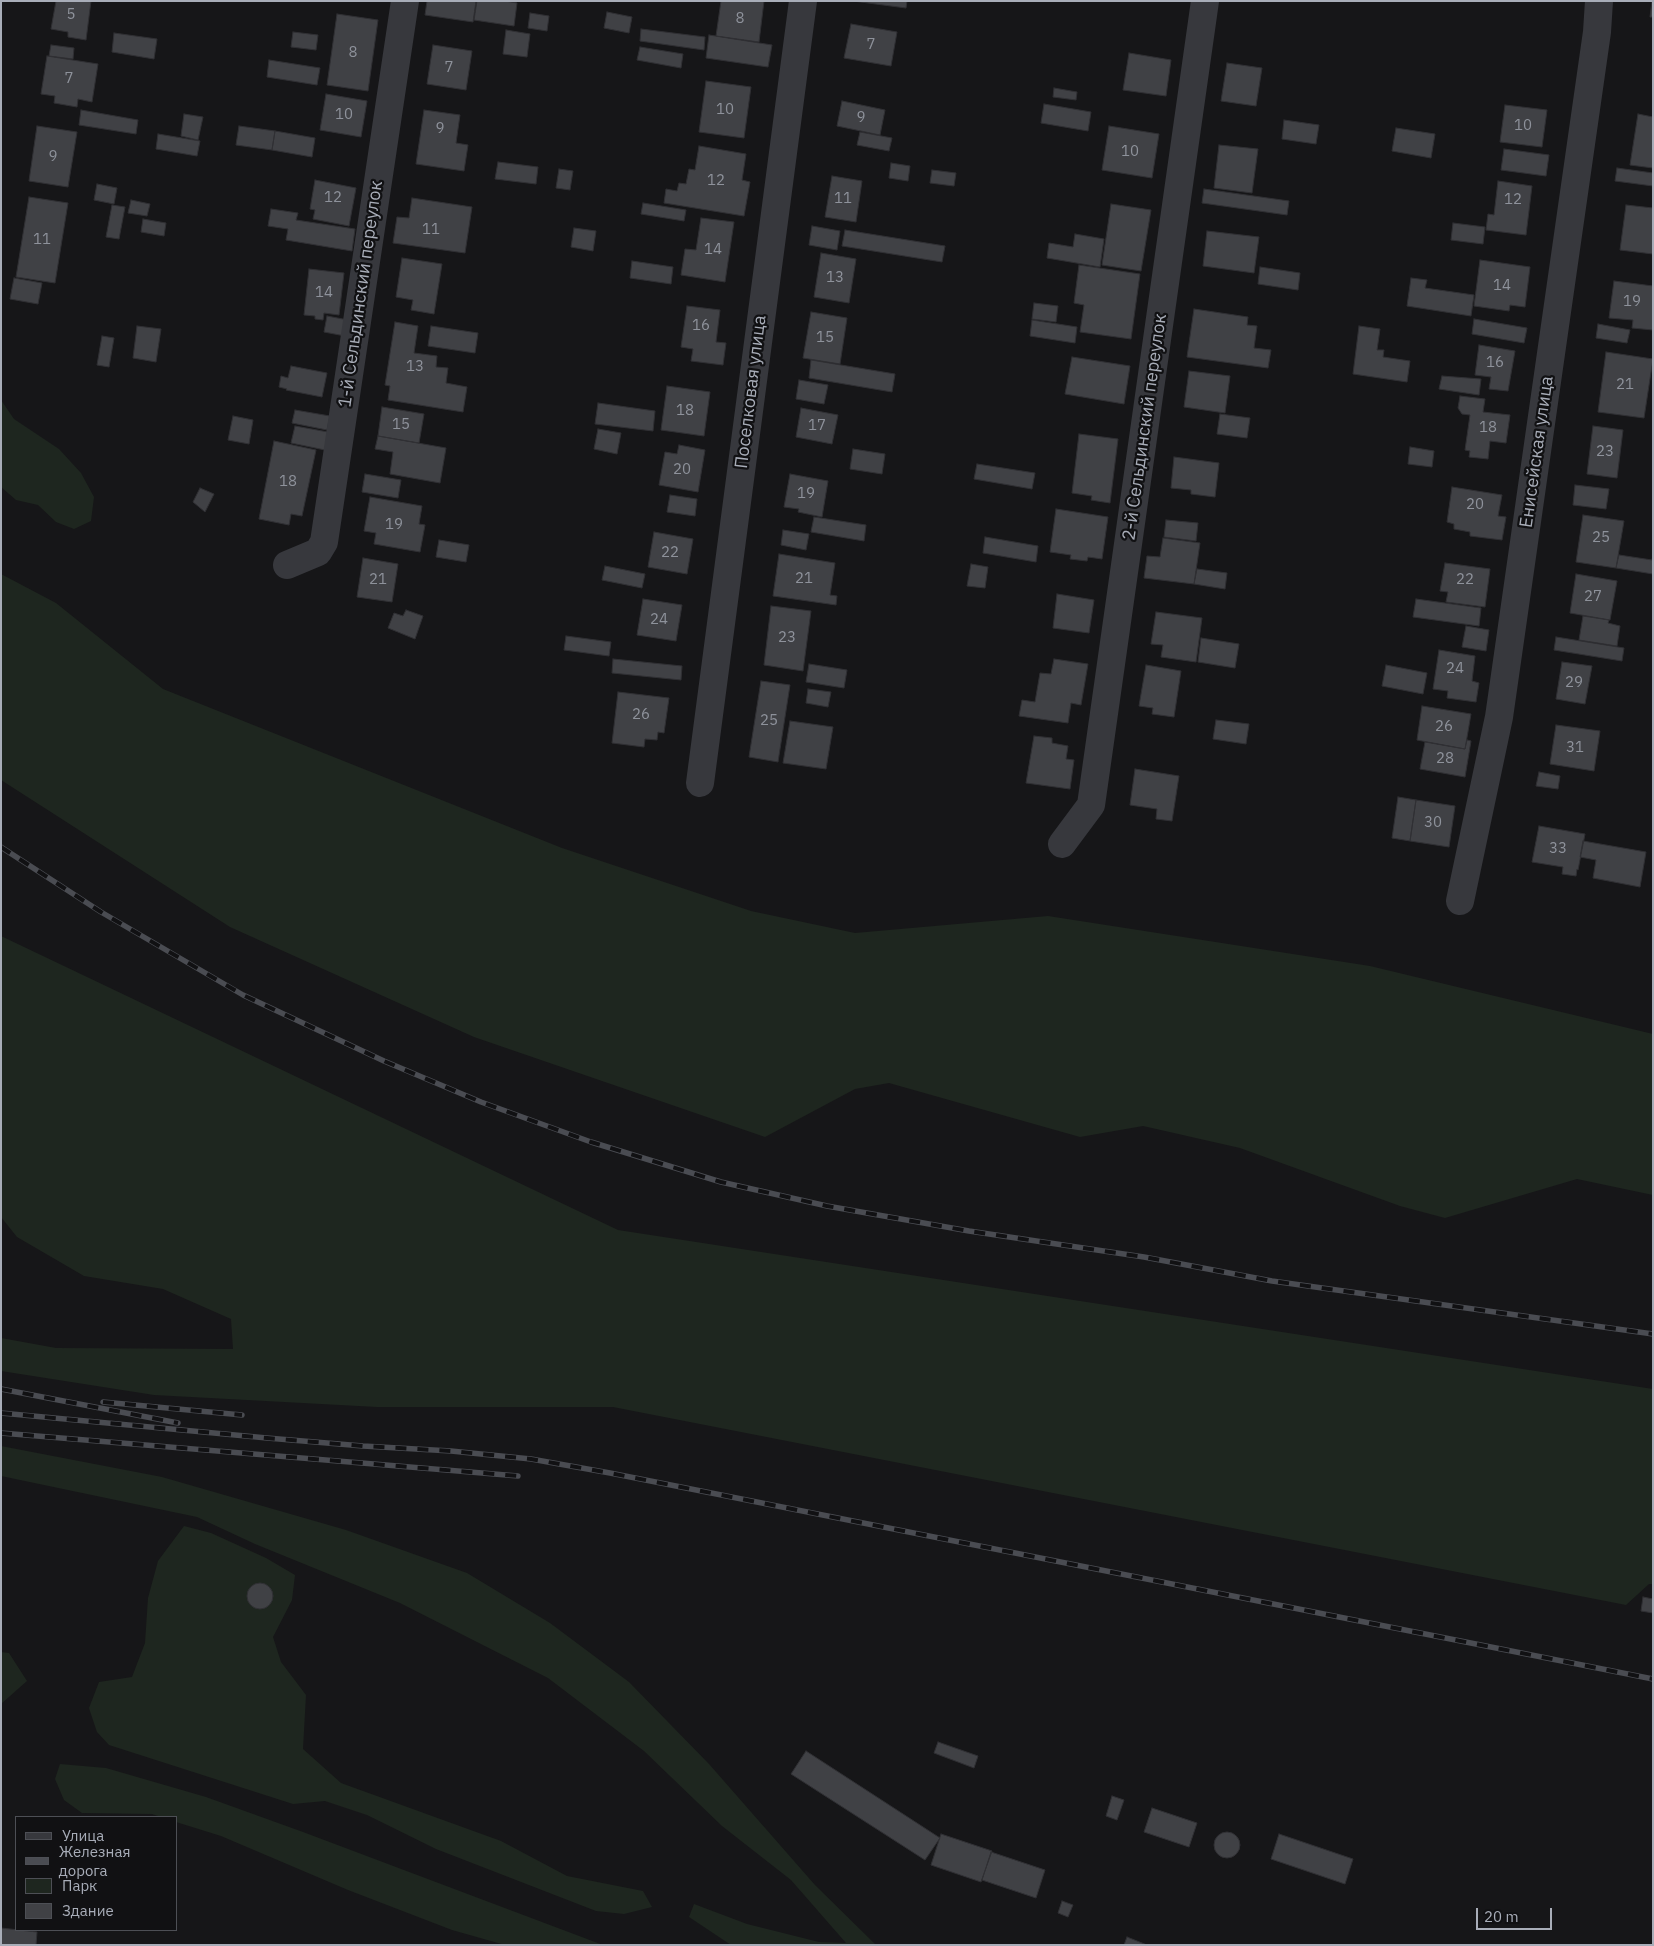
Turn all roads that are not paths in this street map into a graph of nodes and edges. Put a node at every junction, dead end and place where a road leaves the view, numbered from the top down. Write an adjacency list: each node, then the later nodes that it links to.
1 (405, 1): 5 (street, 1-й Сельдинский переулок)
2 (802, 1): 6 (street, Поселковая улица)
3 (1205, 1): 7 (street, 2-й Сельдинский переулок)
4 (1599, 1): 8 (street, Енисейская улица)
5 (287, 565)
6 (700, 783)
7 (1062, 844)
8 (1460, 901)

